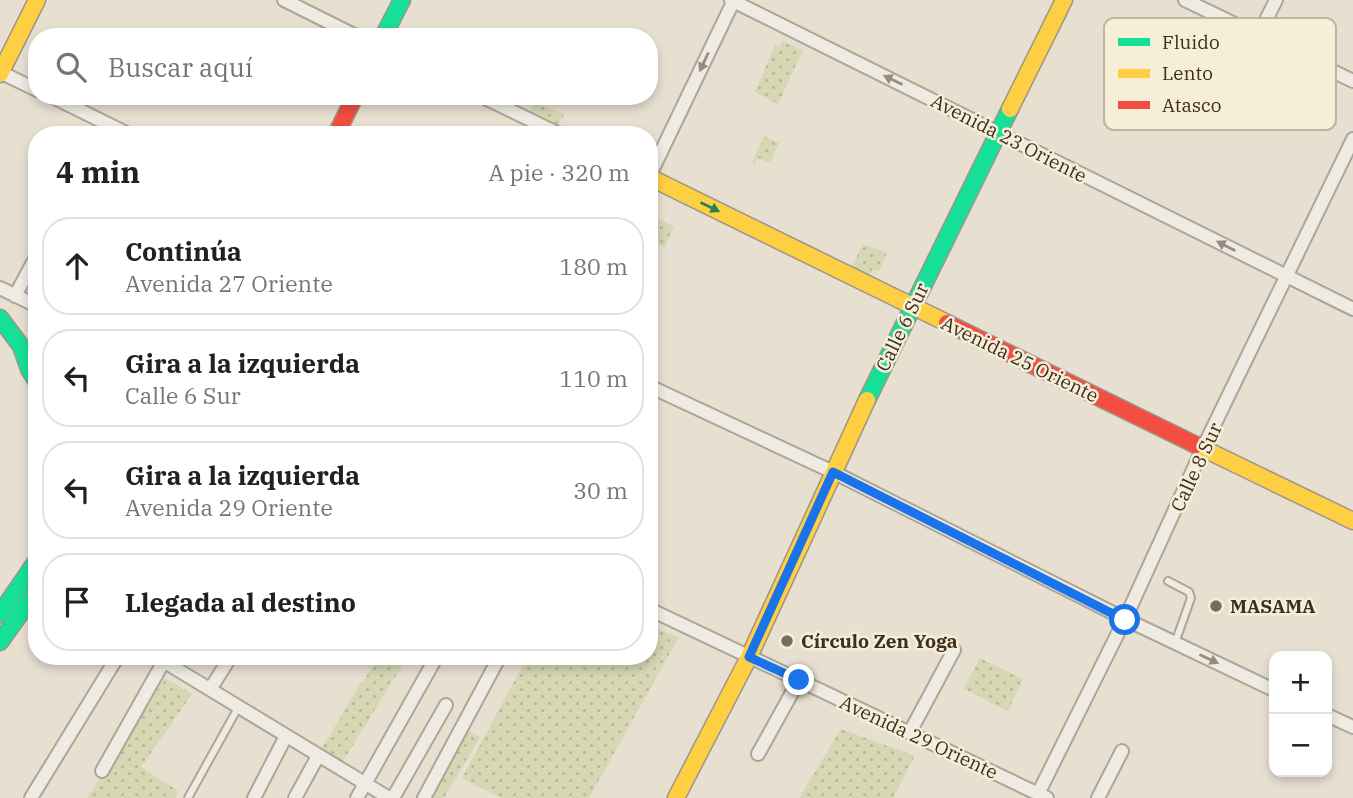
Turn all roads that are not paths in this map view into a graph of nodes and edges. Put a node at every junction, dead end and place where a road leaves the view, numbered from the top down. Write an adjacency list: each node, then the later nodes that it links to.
1 (37, 0): 12 (street)
2 (284, 0): 10 (street)
3 (402, 0): 11 (street)
4 (733, 0): 22 (street, Avenida 23 Oriente, one-way to 4); 24 (street, one-way to 24)
5 (1064, 0): 22 (street, Calle 6 Sur)
6 (1185, 0): 8 (street)
7 (1276, 0): 9 (street)
8 (1222, 18)
9 (1267, 18)
10 (340, 28)
11 (388, 28)
12 (0, 73): 15 (street)
13 (1336, 73): 14 (street)
14 (1353, 81)
15 (28, 86)
16 (69, 105): 19 (street)
17 (351, 105): 20 (street)
18 (500, 105): 21 (street)
19 (112, 126)
20 (340, 126)
21 (543, 126)
22 (998, 132): 27 (street, Avenida 23 Oriente, one-way to 22); 31 (street, Calle 6 Sur)
23 (1353, 139): 27 (street, Calle 8 Sur)
24 (658, 158)
25 (658, 181): 31 (street, Avenida 25 Oriente, one-way to 31)
26 (28, 272): 29 (street)
27 (1287, 277): 32 (street, Avenida 23 Oriente); 38 (street, Calle 8 Sur)
28 (0, 288): 29 (street)
29 (15, 296): 30 (street)
30 (28, 302)
31 (912, 306): 38 (street, Avenida 25 Oriente); 39 (street, Calle 6 Sur)
32 (1353, 309)
33 (0, 318): 34 (street)
34 (21, 346): 35 (street); 36 (street)
35 (28, 351)
36 (28, 366)
37 (658, 390): 39 (street)
38 (1203, 448): 40 (street, Avenida 25 Oriente); 46 (street, Calle 8 Sur)
39 (833, 472): 46 (street); 50 (street, Calle 6 Sur)
40 (1353, 521)
41 (1168, 581): 48 (lane)
42 (28, 583): 45 (street)
43 (28, 603): 47 (street)
44 (658, 613): 50 (street, Avenida 29 Oriente)
45 (0, 614)
46 (1125, 620): 48 (street); 71 (street, Calle 8 Sur)
47 (0, 642)
48 (1175, 643): 59 (street, one-way to 59)
49 (954, 650): 64 (street)
50 (749, 657): 57 (street, Avenida 29 Oriente); 79 (street, Calle 6 Sur)
51 (112, 665): 72 (street)
52 (157, 665): 69 (street)
53 (171, 665): 58 (street)
54 (225, 665): 58 (street)
55 (432, 665): 70 (street)
56 (495, 665): 78 (street)
57 (799, 680): 64 (street, Avenida 29 Oriente); 67 (street)
58 (211, 688): 61 (street)
59 (1269, 688)
60 (446, 705): 77 (street)
61 (239, 706): 65 (street); 73 (lane)
62 (1332, 717): 63 (street)
63 (1353, 727)
64 (910, 732): 71 (street, Avenida 29 Oriente)
65 (286, 736): 68 (street); 74 (street)
66 (1122, 751): 80 (street)
67 (758, 754)
68 (318, 756): 70 (street); 75 (street)
69 (102, 771)
70 (365, 784): 76 (street); 77 (street)
71 (1042, 796)
72 (30, 798)
73 (188, 798)
74 (254, 798)
75 (295, 798)
76 (357, 798)
77 (391, 798)
78 (424, 798)
79 (676, 798)
80 (1098, 798)

